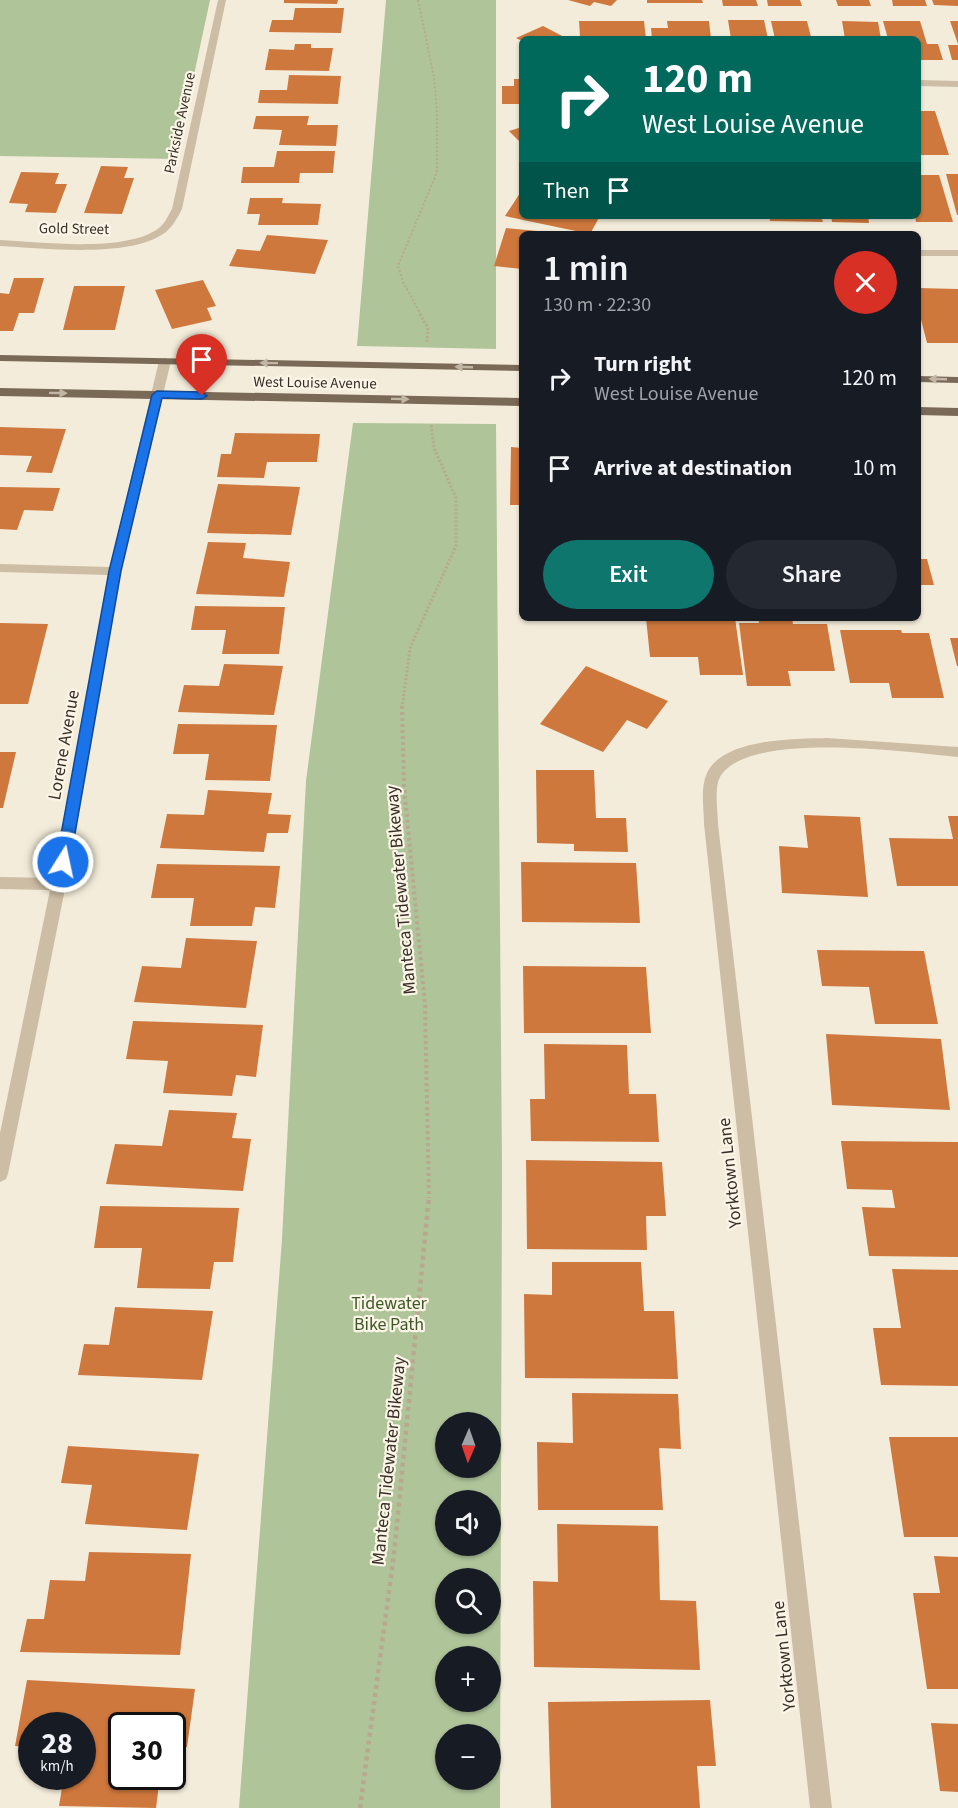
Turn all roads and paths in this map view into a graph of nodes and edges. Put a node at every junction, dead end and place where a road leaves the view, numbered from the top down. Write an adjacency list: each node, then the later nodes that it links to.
1 (222, 0): 5 (street, Parkside Avenue)
2 (418, 0): 11 (path)
3 (921, 83): 4 (street)
4 (958, 84)
5 (147, 239): 6 (street, Gold Street)
6 (0, 243)
7 (921, 253): 8 (street)
8 (958, 253)
9 (0, 358): 10 (main road, West Louise Avenue)
10 (165, 361): 11 (main road, West Louise Avenue, one-way to 10); 16 (street, Lorene Avenue)
11 (429, 366): 12 (main road, West Louise Avenue, one-way to 11)
12 (519, 368)
13 (921, 379): 14 (main road, one-way to 13)
14 (958, 380)
15 (0, 392): 16 (main road, West Louise Avenue, one-way to 16)
16 (157, 395): 17 (main road, West Louise Avenue, one-way to 17); 22 (street, Lorene Avenue)
17 (422, 399): 18 (main road, West Louise Avenue); 27 (path, Manteca Tidewater Bikeway)
18 (519, 402)
19 (921, 411): 20 (main road)
20 (958, 412)
21 (0, 568): 22 (street)
22 (115, 571): 25 (street, Lorene Avenue)
23 (952, 752): 28 (street, Yorktown Lane)
24 (0, 883): 25 (street)
25 (59, 884): 26 (street, Lorene Avenue)
26 (0, 1174)
27 (360, 1808)
28 (821, 1808)

